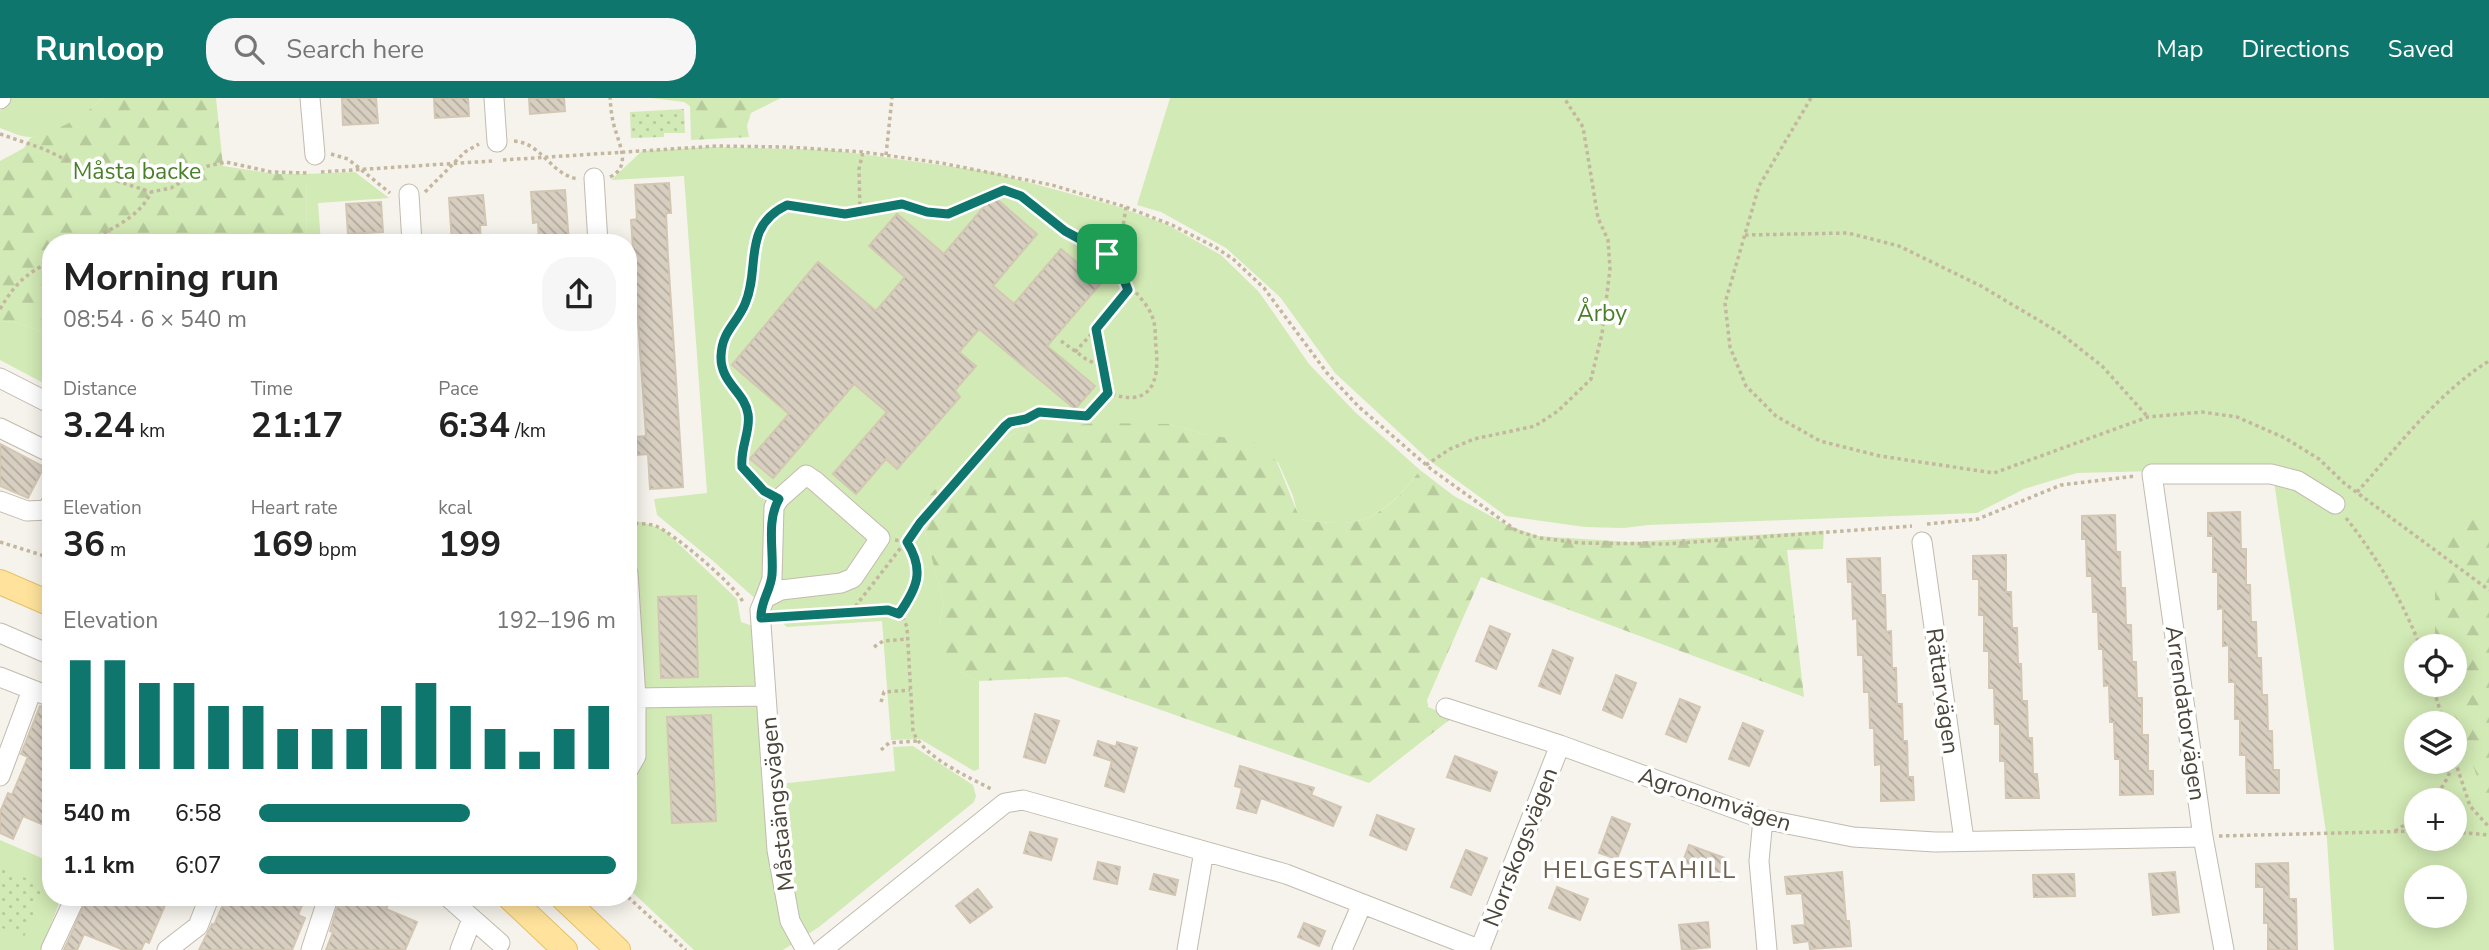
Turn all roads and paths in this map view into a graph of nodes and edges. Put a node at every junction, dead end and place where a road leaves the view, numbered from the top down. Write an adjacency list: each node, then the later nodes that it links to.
1 (310, 98): 9 (street)
2 (494, 98): 7 (street)
3 (892, 98): 10 (path)
4 (1564, 98): 35 (path)
5 (1811, 98): 19 (path)
6 (0, 134): 12 (path)
7 (498, 142)
8 (863, 152): 10 (path); 12 (path); 15 (path)
9 (315, 155)
10 (886, 155): 14 (path)
11 (594, 178): 18 (street)
12 (151, 192): 16 (path)
13 (409, 194): 17 (street)
14 (1126, 207): 20 (path); 35 (path)
15 (860, 212): 20 (path); 38 (path)
16 (101, 234)
17 (411, 234)
18 (597, 234)
19 (1745, 235): 32 (path); 32 (path)
20 (1107, 254): 22 (path)
21 (42, 266): 23 (path)
22 (1128, 290): 24 (path); 30 (path)
23 (0, 310)
24 (1096, 329): 26 (path); 28 (path)
25 (1061, 341): 26 (path)
26 (1076, 352): 28 (path)
27 (2489, 361): 37 (path)
28 (1104, 368): 30 (path)
29 (0, 378): 31 (street)
30 (1108, 393): 45 (path)
31 (42, 399)
32 (2148, 417): 37 (path)
33 (0, 428): 34 (street)
34 (42, 449)
35 (1426, 465): 36 (path)
36 (2151, 474): 40 (street); 80 (street, Arrendatorvägen)
37 (2357, 493): 40 (path); 49 (path)
38 (779, 499): 43 (street); 50 (street, Måstaängsvägen)
39 (0, 501): 41 (street)
40 (2338, 508): 56 (path)
41 (42, 510)
42 (637, 524): 54 (path)
43 (880, 538): 45 (path); 50 (street)
44 (0, 542): 47 (path)
45 (907, 542): 52 (path); 53 (path)
46 (1922, 542): 81 (street, Rättarvägen)
47 (42, 555)
48 (0, 582): 51 (main road)
49 (2489, 590)
50 (765, 598): 54 (street, Måstaängsvägen)
51 (42, 600)
52 (851, 612): 53 (path); 54 (path)
53 (899, 614): 57 (path)
54 (761, 618): 63 (street, Måstaängsvägen)
55 (0, 632): 59 (street)
56 (2414, 634)
57 (908, 639): 58 (path); 61 (path)
58 (874, 647)
59 (42, 650)
60 (0, 677): 62 (street)
61 (911, 690): 65 (path); 67 (path)
62 (41, 694): 71 (street)
63 (766, 695): 64 (street, Måstaängsvägen); 102 (street, Måstaängsvägen)
64 (637, 698)
65 (881, 702)
66 (1446, 708): 68 (street, Agronomvägen)
67 (916, 741): 69 (path); 72 (path)
68 (1560, 745): 73 (street, Agronomvägen); 95 (street, Norrskogsvägen)
69 (881, 750)
70 (2459, 774): 75 (path)
71 (0, 776)
72 (1005, 803): 82 (street); 103 (street)
73 (1763, 819): 81 (street, Agronomvägen); 106 (street)
74 (2404, 825): 76 (path)
75 (2489, 827)
76 (2393, 831): 77 (path); 80 (path)
77 (2404, 831)
78 (2467, 833): 79 (path)
79 (2489, 835)
80 (2209, 836): 81 (street, Agronomvägen); 83 (street, Arrendatorvägen); 83 (path)
81 (1964, 840)
82 (1204, 851): 84 (street); 104 (street)
83 (2209, 867): 107 (street, Arrendatorvägen)
84 (1362, 904): 95 (street); 105 (street)
85 (637, 905): 101 (path)
86 (71, 906): 94 (street)
87 (206, 906): 96 (street)
88 (325, 906): 97 (street)
89 (458, 906): 92 (street)
90 (518, 906): 99 (main road)
91 (571, 906): 100 (main road)
92 (472, 919): 93 (street); 98 (street)
93 (500, 943)
94 (51, 948)
95 (1481, 949)
96 (167, 950)
97 (311, 950)
98 (460, 950)
99 (565, 950)
100 (618, 950)
101 (686, 950)
102 (806, 950)
103 (822, 950)
104 (1187, 950)
105 (1342, 950)
106 (1767, 950)
107 (2224, 950)

